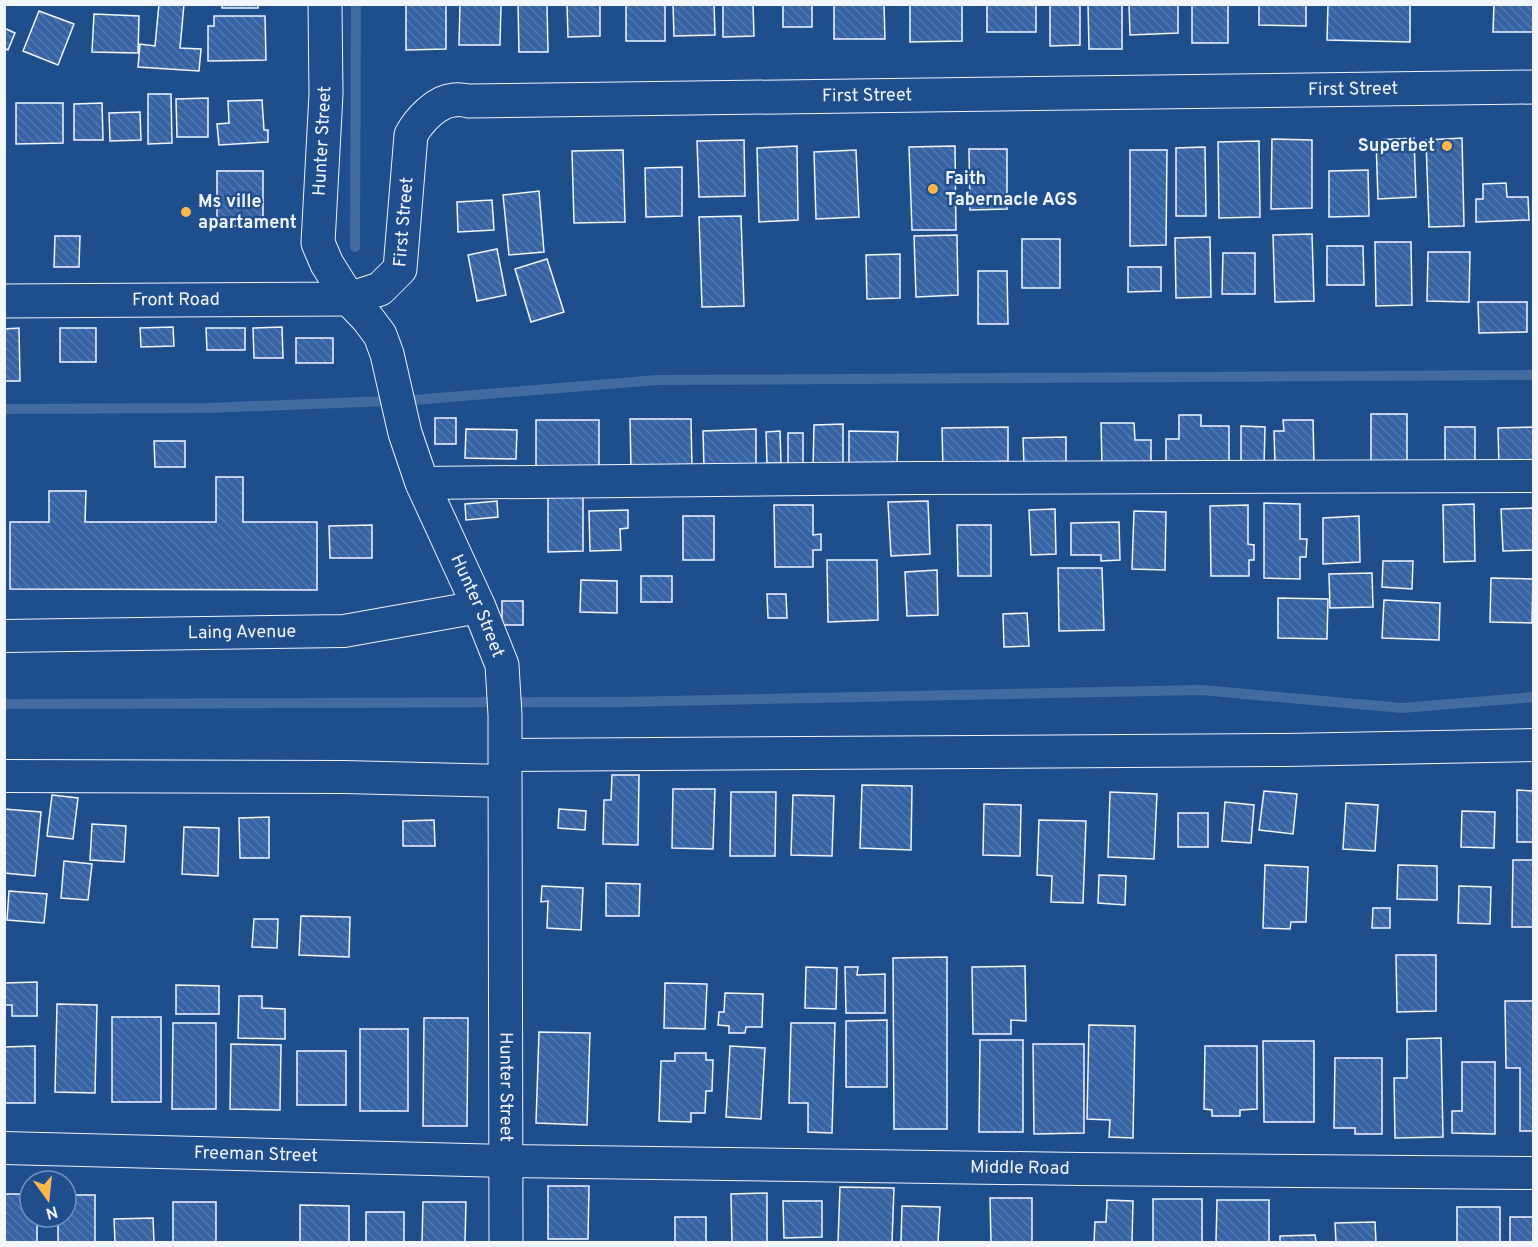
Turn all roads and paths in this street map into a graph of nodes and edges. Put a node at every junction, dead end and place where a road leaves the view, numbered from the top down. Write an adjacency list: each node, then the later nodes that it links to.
1 (325, 4): 3 (street, Hunter Street)
2 (1533, 87): 3 (street, First Street)
3 (349, 299): 4 (street, Front Road); 6 (street, Hunter Street)
4 (4, 301)
5 (1533, 476): 6 (street)
6 (422, 483): 7 (street, Hunter Street)
7 (479, 607): 8 (street, Laing Avenue); 10 (street, Hunter Street)
8 (4, 636)
9 (1533, 745): 10 (street)
10 (505, 768): 11 (street); 13 (street, Hunter Street)
11 (4, 776)
12 (4, 1148): 13 (street, Freeman Street)
13 (506, 1161): 14 (street, Middle Road); 15 (street, Hunter Street)
14 (1533, 1173)
15 (506, 1242)

